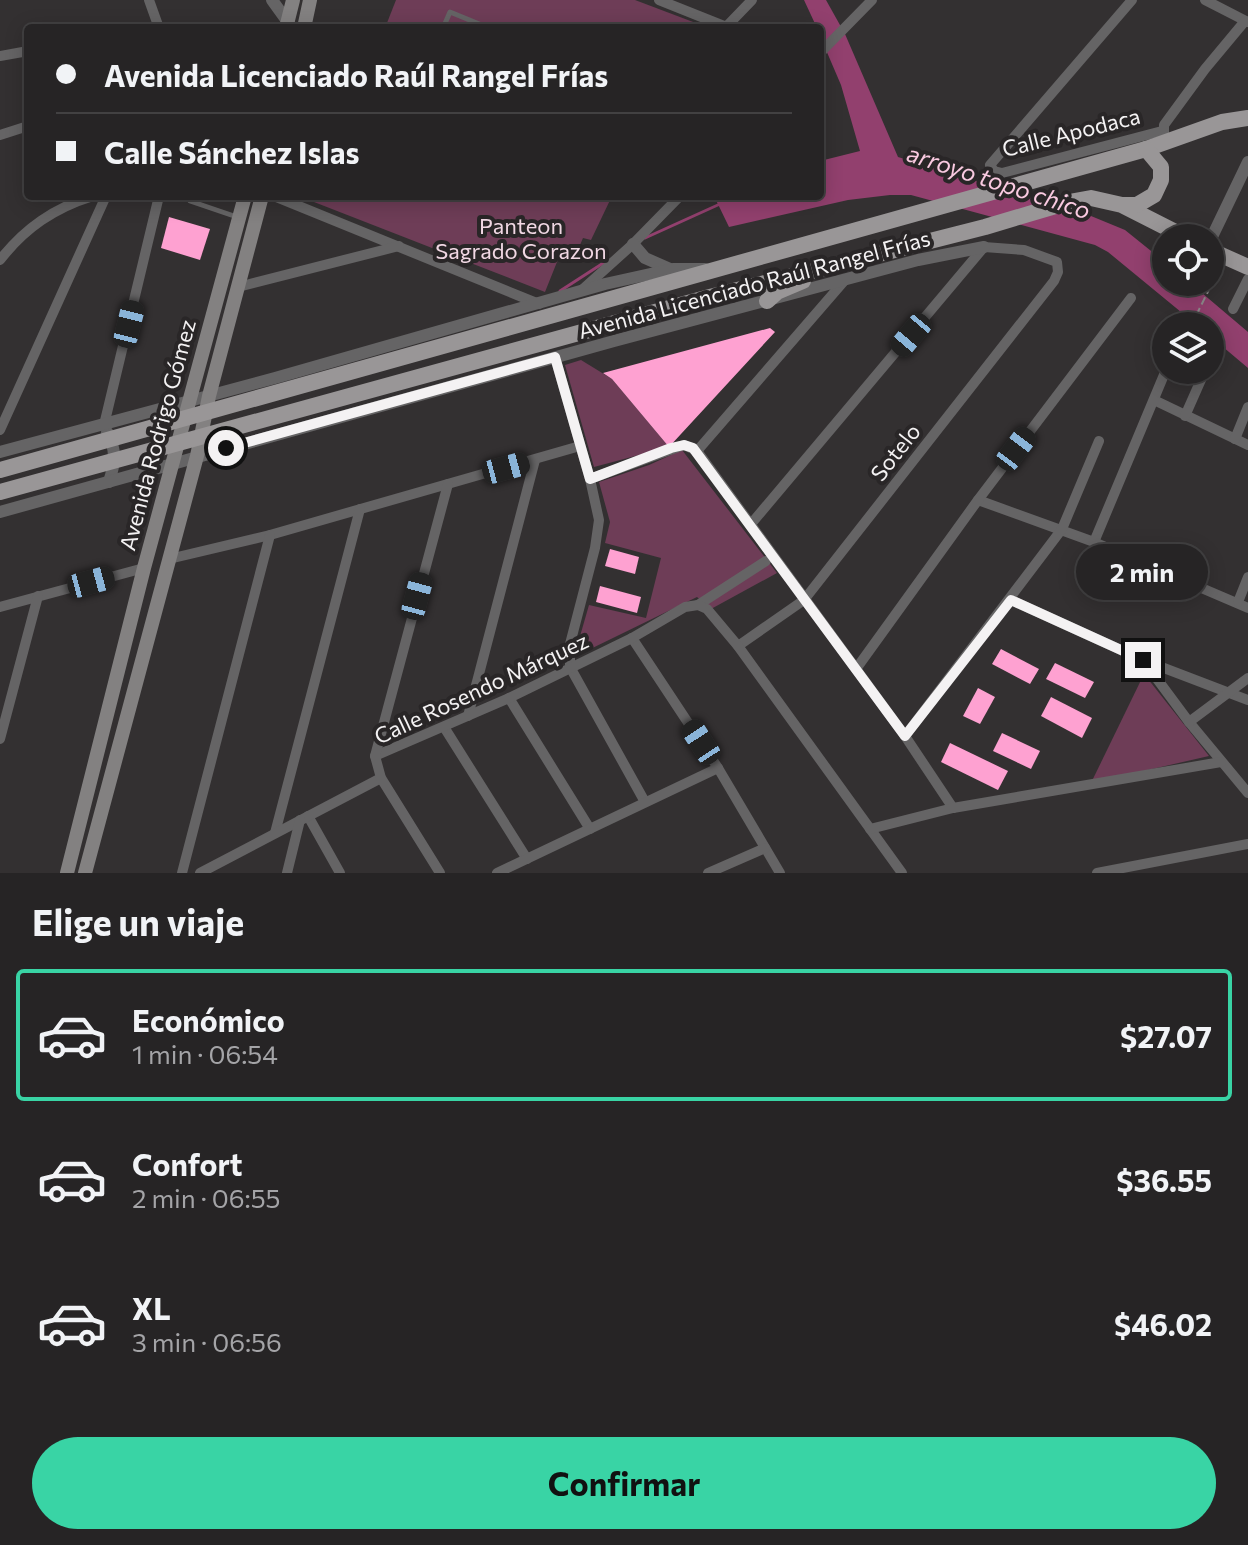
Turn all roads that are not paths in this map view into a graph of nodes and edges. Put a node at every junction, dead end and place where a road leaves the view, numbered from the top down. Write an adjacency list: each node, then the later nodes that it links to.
1 (149, 0): 11 (street)
2 (272, 0): 12 (street)
3 (293, 0): 13 (main road)
4 (310, 0): 14 (main road)
5 (659, 0): 17 (street)
6 (752, 0): 18 (street)
7 (872, 0): 19 (street)
8 (1132, 0): 25 (street, Calle Apodaca)
9 (1205, 0): 10 (street)
10 (1247, 22): 25 (street)
11 (154, 24)
12 (288, 24)
13 (289, 24)
14 (305, 24)
15 (445, 24): 16 (lane)
16 (479, 24)
17 (720, 24)
18 (731, 24)
19 (824, 49)
20 (24, 52): 21 (street)
21 (0, 56)
22 (1248, 118): 25 (main road, Calle Apodaca)
23 (24, 127): 24 (street)
24 (0, 135)
25 (1165, 136): 26 (main road, Calle Apodaca)
26 (1146, 149): 36 (main road); 49 (main road, Calle Apodaca)
27 (1248, 162): 39 (street)
28 (82, 200): 44 (street)
29 (104, 200): 68 (street)
30 (158, 200): 67 (street)
31 (190, 200): 37 (lane)
32 (244, 200): 37 (main road, Avenida Rodrigo Gómez)
33 (261, 200): 52 (main road, Avenida Rodrigo Gómez)
34 (284, 200): 41 (street)
35 (676, 200): 40 (street)
36 (1122, 205): 38 (main road); 47 (main road)
37 (239, 218): 64 (main road, Avenida Rodrigo Gómez)
38 (1159, 224)
39 (1218, 224)
40 (633, 244): 48 (street); 54 (street)
41 (399, 246): 52 (street); 56 (street)
42 (984, 247): 45 (street, Avenida Licenciado Raúl Rangel Frías); 51 (street, Avenida Licenciado Raúl Rangel Frías); 87 (street)
43 (1224, 257): 46 (main road)
44 (0, 260)
45 (1057, 262): 96 (street, Sotelo)
46 (1248, 267)
47 (824, 268): 55 (main road); 83 (main road)
48 (673, 269): 49 (street, Avenida Licenciado Raúl Rangel Frías); 54 (street, Avenida Licenciado Raúl Rangel Frías)
49 (708, 269): 54 (main road, Calle Apodaca)
50 (1248, 279): 57 (street)
51 (845, 280): 55 (street, Avenida Licenciado Raúl Rangel Frías); 74 (street)
52 (238, 287): 62 (main road, Avenida Rodrigo Gómez)
53 (1131, 298): 84 (street)
54 (580, 301): 56 (street, Avenida Licenciado Raúl Rangel Frías); 79 (main road, Calle Apodaca)
55 (767, 301): 58 (street, Avenida Licenciado Raúl Rangel Frías)
56 (540, 304): 59 (street, Avenida Licenciado Raúl Rangel Frías)
57 (1233, 309)
58 (555, 357): 69 (street, Avenida Licenciado Raúl Rangel Frías); 73 (street)
59 (275, 378): 62 (street, Avenida Licenciado Raúl Rangel Frías); 69 (street)
60 (1160, 384): 63 (street)
61 (1199, 384): 66 (street)
62 (209, 396): 64 (street, Avenida Licenciado Raúl Rangel Frías); 76 (main road, Avenida Rodrigo Gómez)
63 (1154, 400): 66 (street); 90 (street)
64 (189, 401): 67 (street, Avenida Licenciado Raúl Rangel Frías); 78 (main road, Avenida Rodrigo Gómez)
65 (1248, 407): 70 (street)
66 (1185, 416): 70 (street)
67 (104, 425): 75 (street, Avenida Licenciado Raúl Rangel Frías); 81 (street)
68 (0, 430)
69 (284, 433): 76 (street, Avenida Licenciado Raúl Rangel Frías)
70 (1235, 439): 72 (street)
71 (1099, 441): 88 (street)
72 (1248, 445)
73 (580, 446): 77 (street); 80 (street)
74 (695, 450): 80 (street); 87 (street)
75 (0, 452)
76 (197, 456): 78 (street, Avenida Licenciado Raúl Rangel Frías); 91 (main road, Avenida Rodrigo Gómez)
77 (535, 460): 82 (street); 112 (street)
78 (173, 463): 81 (street, Avenida Licenciado Raúl Rangel Frías); 93 (main road, Avenida Rodrigo Gómez)
79 (0, 470)
80 (590, 479): 104 (street)
81 (109, 482): 86 (street, Avenida Licenciado Raúl Rangel Frías)
82 (448, 484): 85 (street); 117 (street)
83 (0, 492)
84 (978, 500): 88 (street); 105 (street)
85 (360, 509): 89 (street); 127 (street)
86 (0, 512)
87 (751, 524): 96 (street)
88 (1062, 529): 90 (street); 97 (street)
89 (270, 535): 91 (street); 134 (street)
90 (1094, 542): 98 (street)
91 (169, 559): 133 (main road, Avenida Rodrigo Gómez)
92 (766, 561): 100 (street, Calle Rosendo Márquez)
93 (144, 568): 95 (street); 132 (main road, Avenida Rodrigo Gómez)
94 (1248, 577): 98 (street)
95 (38, 596): 99 (street); 107 (street)
96 (804, 600): 102 (street, Sotelo); 105 (street)
97 (1011, 600): 103 (street); 115 (street)
98 (1243, 605)
99 (0, 607)
100 (702, 607): 101 (street, Calle Rosendo Márquez); 102 (street)
101 (632, 638): 104 (street, Calle Rosendo Márquez); 119 (street)
102 (738, 646): 126 (street)
103 (1143, 660): 109 (street); 113 (street)
104 (570, 667): 110 (street, Calle Rosendo Márquez); 122 (street)
105 (856, 669): 115 (street)
106 (1248, 678): 109 (street)
107 (15, 682): 108 (street); 116 (street)
108 (0, 686)
109 (1230, 691): 111 (street); 113 (street)
110 (509, 698): 112 (street, Calle Rosendo Márquez); 125 (street)
111 (1248, 700)
112 (468, 716): 114 (street, Calle Rosendo Márquez)
113 (1189, 722): 118 (street)
114 (444, 727): 117 (street, Calle Rosendo Márquez); 130 (street)
115 (905, 736): 123 (street)
116 (0, 739)
117 (375, 756): 120 (street, Calle Rosendo Márquez)
118 (1221, 762): 121 (street); 123 (street)
119 (718, 768): 122 (street); 129 (street)
120 (381, 778): 124 (street, Calle Rosendo Márquez); 138 (street)
121 (1248, 793)
122 (645, 802): 125 (street)
123 (953, 808): 126 (street)
124 (304, 818): 127 (street, Calle Rosendo Márquez); 136 (street); 137 (street)
125 (590, 829): 130 (street)
126 (870, 829): 142 (street)
127 (275, 833): 135 (street, Calle Rosendo Márquez)
128 (1248, 844): 131 (street)
129 (765, 848): 140 (street); 141 (street)
130 (527, 859): 139 (street)
131 (1149, 868): 143 (street)
132 (67, 873)
133 (85, 873)
134 (182, 873)
135 (200, 873)
136 (287, 873)
137 (340, 873)
138 (440, 873)
139 (497, 873)
140 (708, 873)
141 (780, 873)
142 (902, 873)
143 (1097, 873)

